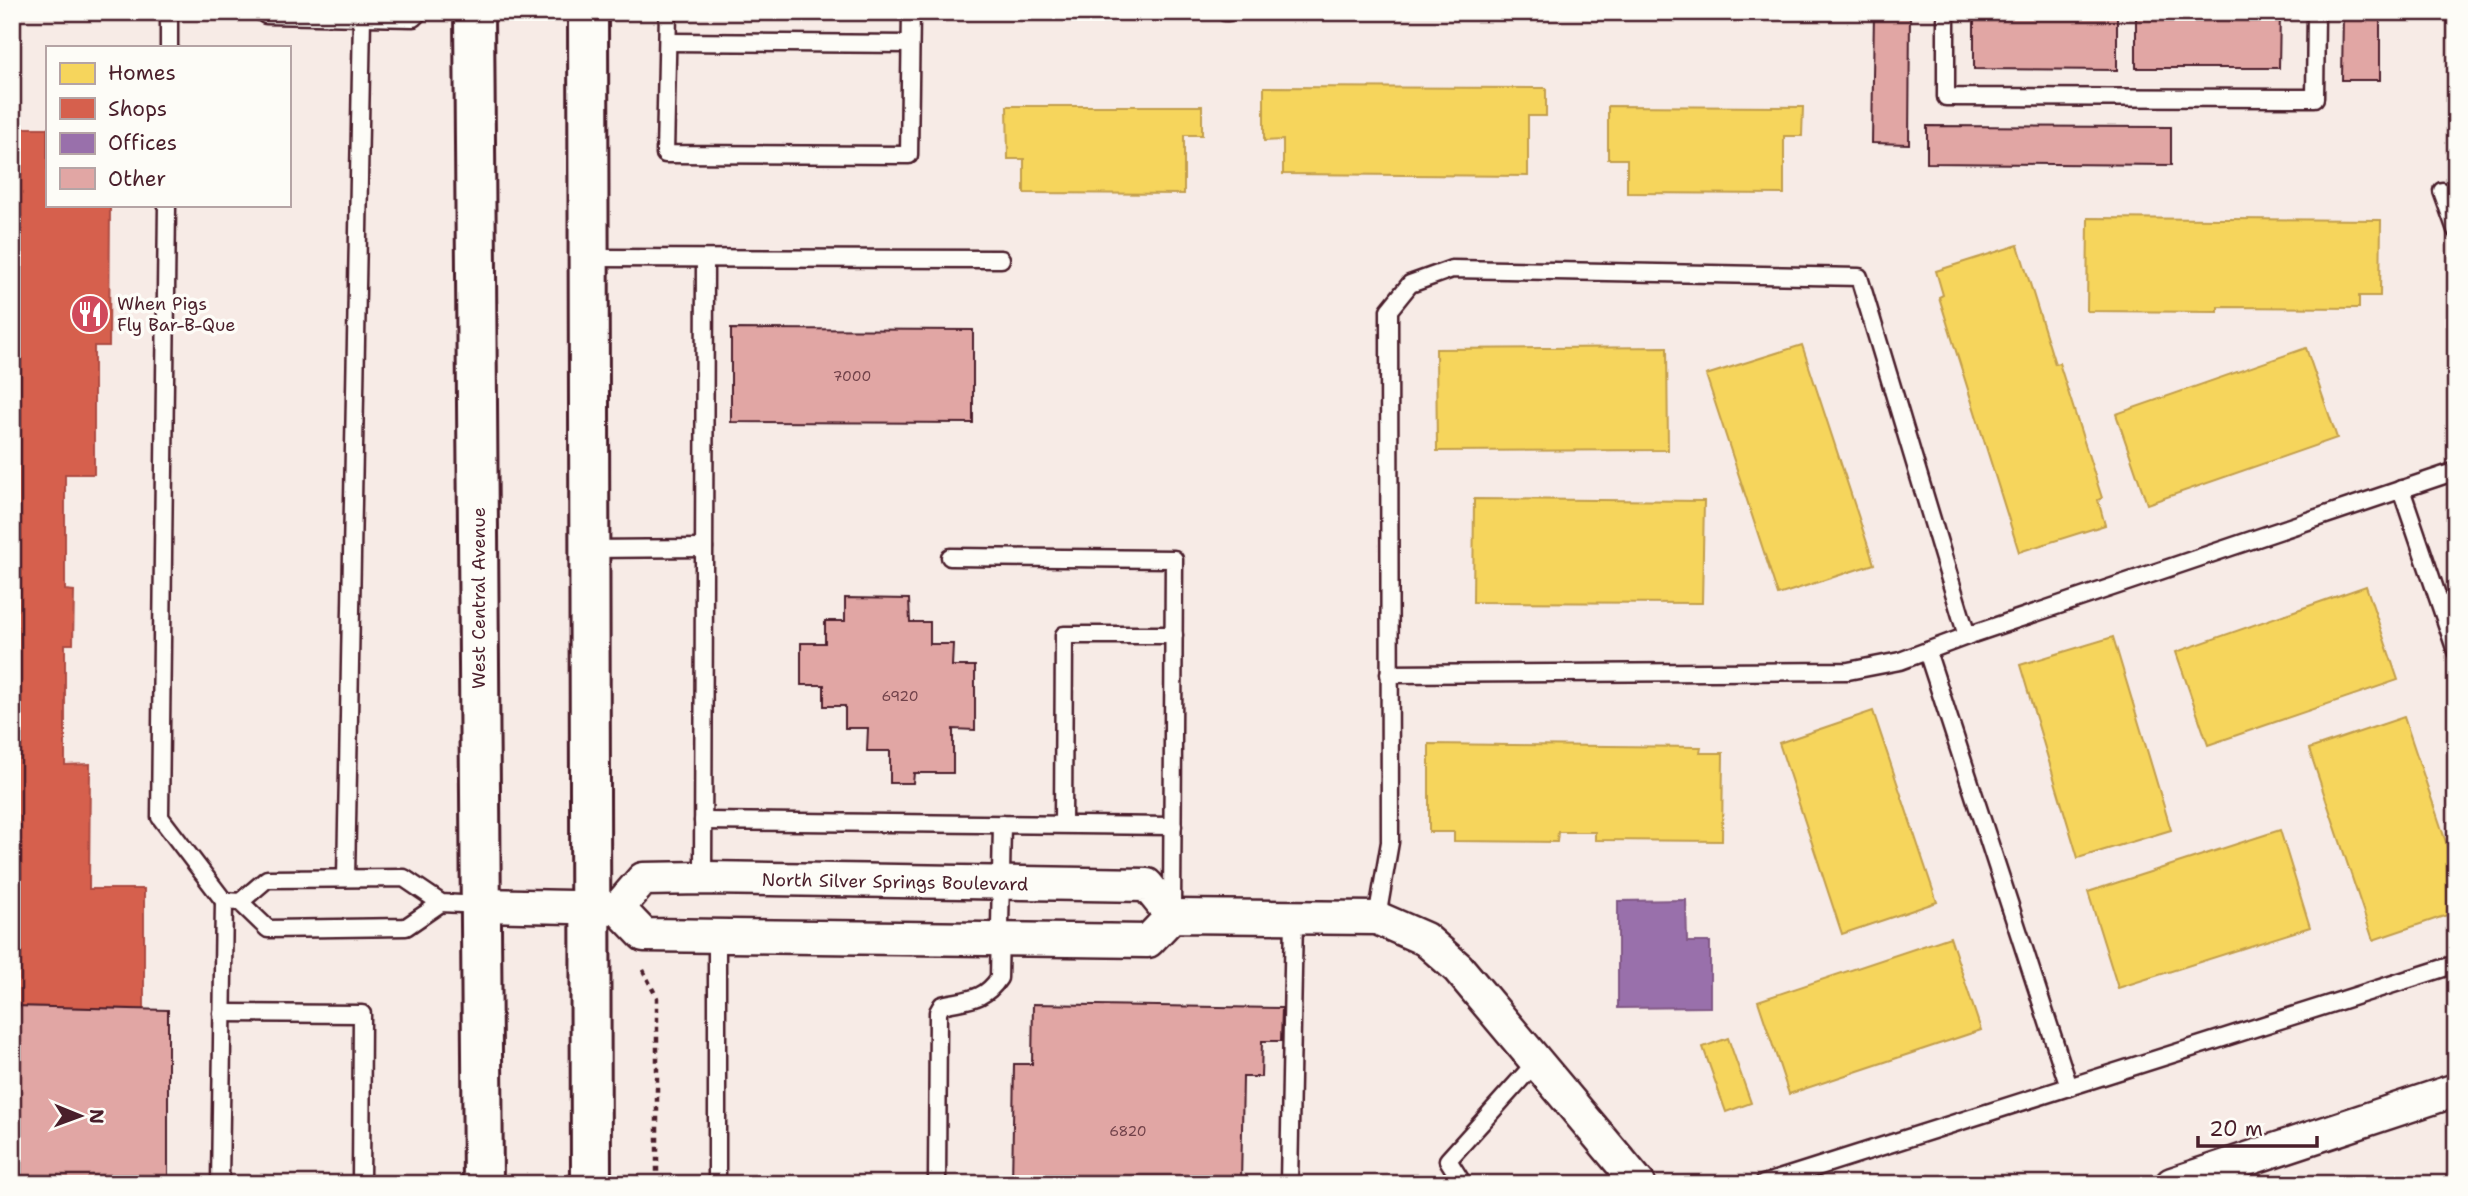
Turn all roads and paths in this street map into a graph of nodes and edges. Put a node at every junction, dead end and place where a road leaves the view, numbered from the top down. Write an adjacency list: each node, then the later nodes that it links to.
1 (169, 12): 13 (lane)
2 (262, 12): 10 (lane)
3 (419, 12): 10 (lane)
4 (474, 12): 39 (main road, West Central Avenue)
5 (588, 12): 17 (main road)
6 (668, 12): 11 (lane)
7 (911, 12): 12 (lane)
8 (1946, 12): 9 (lane)
9 (2316, 12)
10 (362, 17): 34 (lane)
11 (668, 42): 12 (lane); 12 (lane)
12 (911, 44)
13 (169, 46)
14 (2442, 191): 16 (lane)
15 (167, 206): 37 (lane)
16 (2456, 230)
17 (589, 258): 18 (lane); 23 (main road)
18 (705, 259): 19 (lane); 22 (lane)
19 (1002, 260)
20 (2456, 471): 21 (lane)
21 (2402, 489): 26 (lane); 28 (lane)
22 (704, 548): 23 (lane); 30 (lane)
23 (590, 549): 40 (main road)
24 (950, 557): 25 (lane)
25 (1174, 635): 32 (lane); 33 (lane)
26 (1967, 636): 27 (lane); 29 (lane)
27 (1927, 651): 29 (lane); 50 (lane)
28 (2456, 651)
29 (1389, 674): 43 (lane)
30 (703, 821): 31 (lane); 35 (lane)
31 (1002, 824): 32 (lane); 36 (lane)
32 (1063, 824): 33 (lane)
33 (1173, 826): 41 (lane)
34 (346, 878): 37 (lane); 38 (lane)
35 (703, 878): 36 (street, North Silver Springs Boulevard); 40 (street, North Silver Springs Boulevard)
36 (1000, 883): 41 (street, North Silver Springs Boulevard); 46 (lane)
37 (232, 901): 38 (lane); 48 (lane)
38 (441, 904): 39 (lane)
39 (481, 905): 40 (street); 54 (main road, West Central Avenue)
40 (604, 908): 44 (street); 55 (main road)
41 (1172, 916): 42 (street); 46 (street)
42 (1294, 917): 43 (street); 59 (lane)
43 (1377, 918): 49 (street)
44 (640, 931): 45 (street); 56 (path)
45 (717, 937): 46 (street); 57 (lane)
46 (999, 939): 58 (lane)
47 (2456, 964): 50 (lane)
48 (222, 1013): 52 (lane); 53 (lane)
49 (1536, 1062): 60 (lane); 61 (street)
50 (2069, 1087): 62 (lane)
51 (2456, 1090): 63 (street)
52 (220, 1184)
53 (361, 1184)
54 (483, 1184)
55 (591, 1184)
56 (657, 1184)
57 (717, 1184)
58 (937, 1184)
59 (1289, 1184)
60 (1463, 1184)
61 (1639, 1184)
62 (1763, 1184)
63 (2172, 1184)

